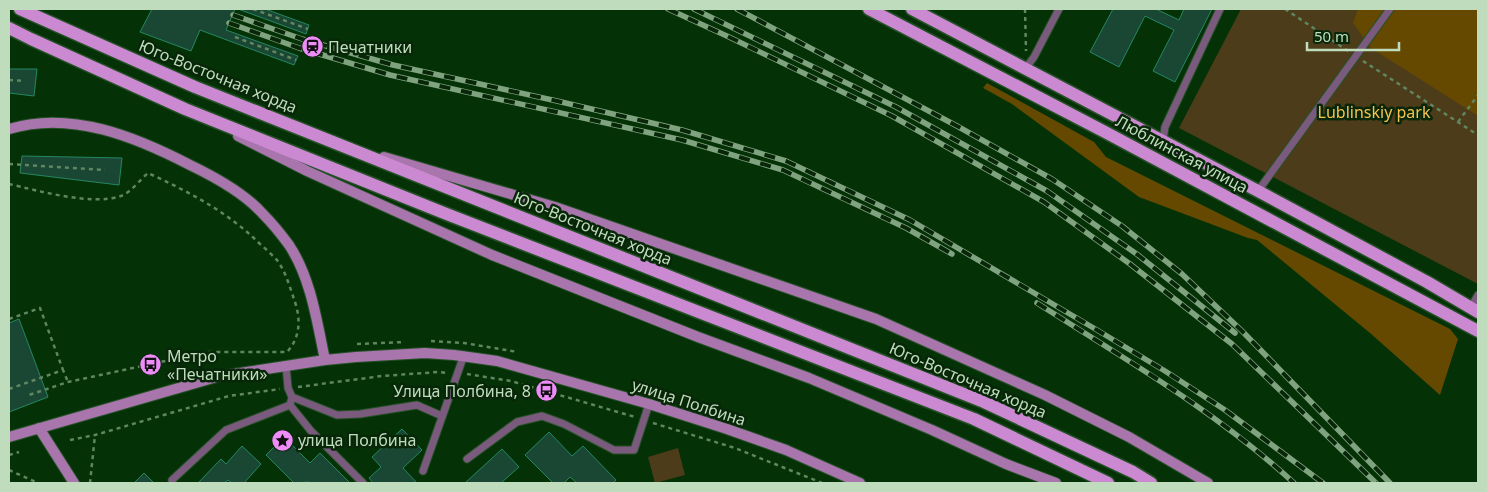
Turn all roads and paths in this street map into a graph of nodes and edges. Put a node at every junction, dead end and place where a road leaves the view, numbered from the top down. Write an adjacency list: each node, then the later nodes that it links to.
1 (20, 9): 25 (main road, Юго-Восточная хорда)
2 (253, 9): 11 (path)
3 (869, 9): 33 (main road, Люблинская улица)
4 (912, 9): 16 (main road, Люблинская улица)
5 (1025, 9): 13 (path)
6 (1059, 9): 16 (lane)
7 (1220, 9): 24 (lane)
8 (1285, 9): 14 (path)
9 (1390, 9): 14 (lane)
10 (9, 28): 20 (main road)
11 (308, 29)
12 (235, 37): 15 (path)
13 (1026, 53)
14 (1354, 56): 21 (path); 29 (lane)
15 (296, 60)
16 (1025, 69): 24 (main road, Люблинская улица)
17 (9, 80): 18 (path)
18 (25, 80)
19 (1478, 95): 21 (path)
20 (185, 109): 65 (main road); 66 (main road)
21 (1458, 122): 23 (path)
22 (9, 129): 35 (main road)
23 (1478, 135)
24 (1163, 140): 29 (main road, Люблинская улица)
25 (345, 146): 67 (main road, Юго-Восточная хорда); 68 (main road)
26 (9, 164): 27 (path)
27 (105, 170)
28 (9, 184): 40 (path)
29 (1258, 190): 31 (main road, Люблинская улица)
30 (1478, 295): 31 (lane)
31 (1474, 309)
32 (9, 319): 37 (path)
33 (1478, 332)
34 (464, 356): 35 (main road, улица Полбина); 38 (lane); 46 (main road, улица Полбина)
35 (325, 360): 36 (main road, улица Полбина)
36 (286, 366): 42 (lane); 49 (main road, улица Полбина)
37 (64, 370): 40 (path); 41 (path)
38 (457, 374): 42 (path); 47 (lane); 48 (path)
39 (19, 379): 41 (path)
40 (68, 382): 44 (path)
41 (21, 385): 43 (path)
42 (288, 388): 45 (lane); 50 (path)
43 (9, 389)
44 (26, 396)
45 (291, 401): 47 (lane); 58 (lane); 62 (lane)
46 (649, 404): 48 (lane); 64 (main road, улица Полбина)
47 (442, 416): 57 (lane)
48 (645, 420): 55 (lane); 63 (path)
49 (39, 428): 51 (main road, улица Полбина); 60 (main road)
50 (95, 435): 52 (path); 61 (path)
51 (9, 437)
52 (70, 440)
53 (19, 452): 54 (path)
54 (9, 455)
55 (467, 459)
56 (9, 470): 59 (path)
57 (423, 471)
58 (172, 480)
59 (38, 483)
60 (74, 483)
61 (90, 483)
62 (363, 483)
63 (822, 483)
64 (857, 483)
65 (1056, 483)
66 (1108, 483)
67 (1151, 483)
68 (1208, 483)

